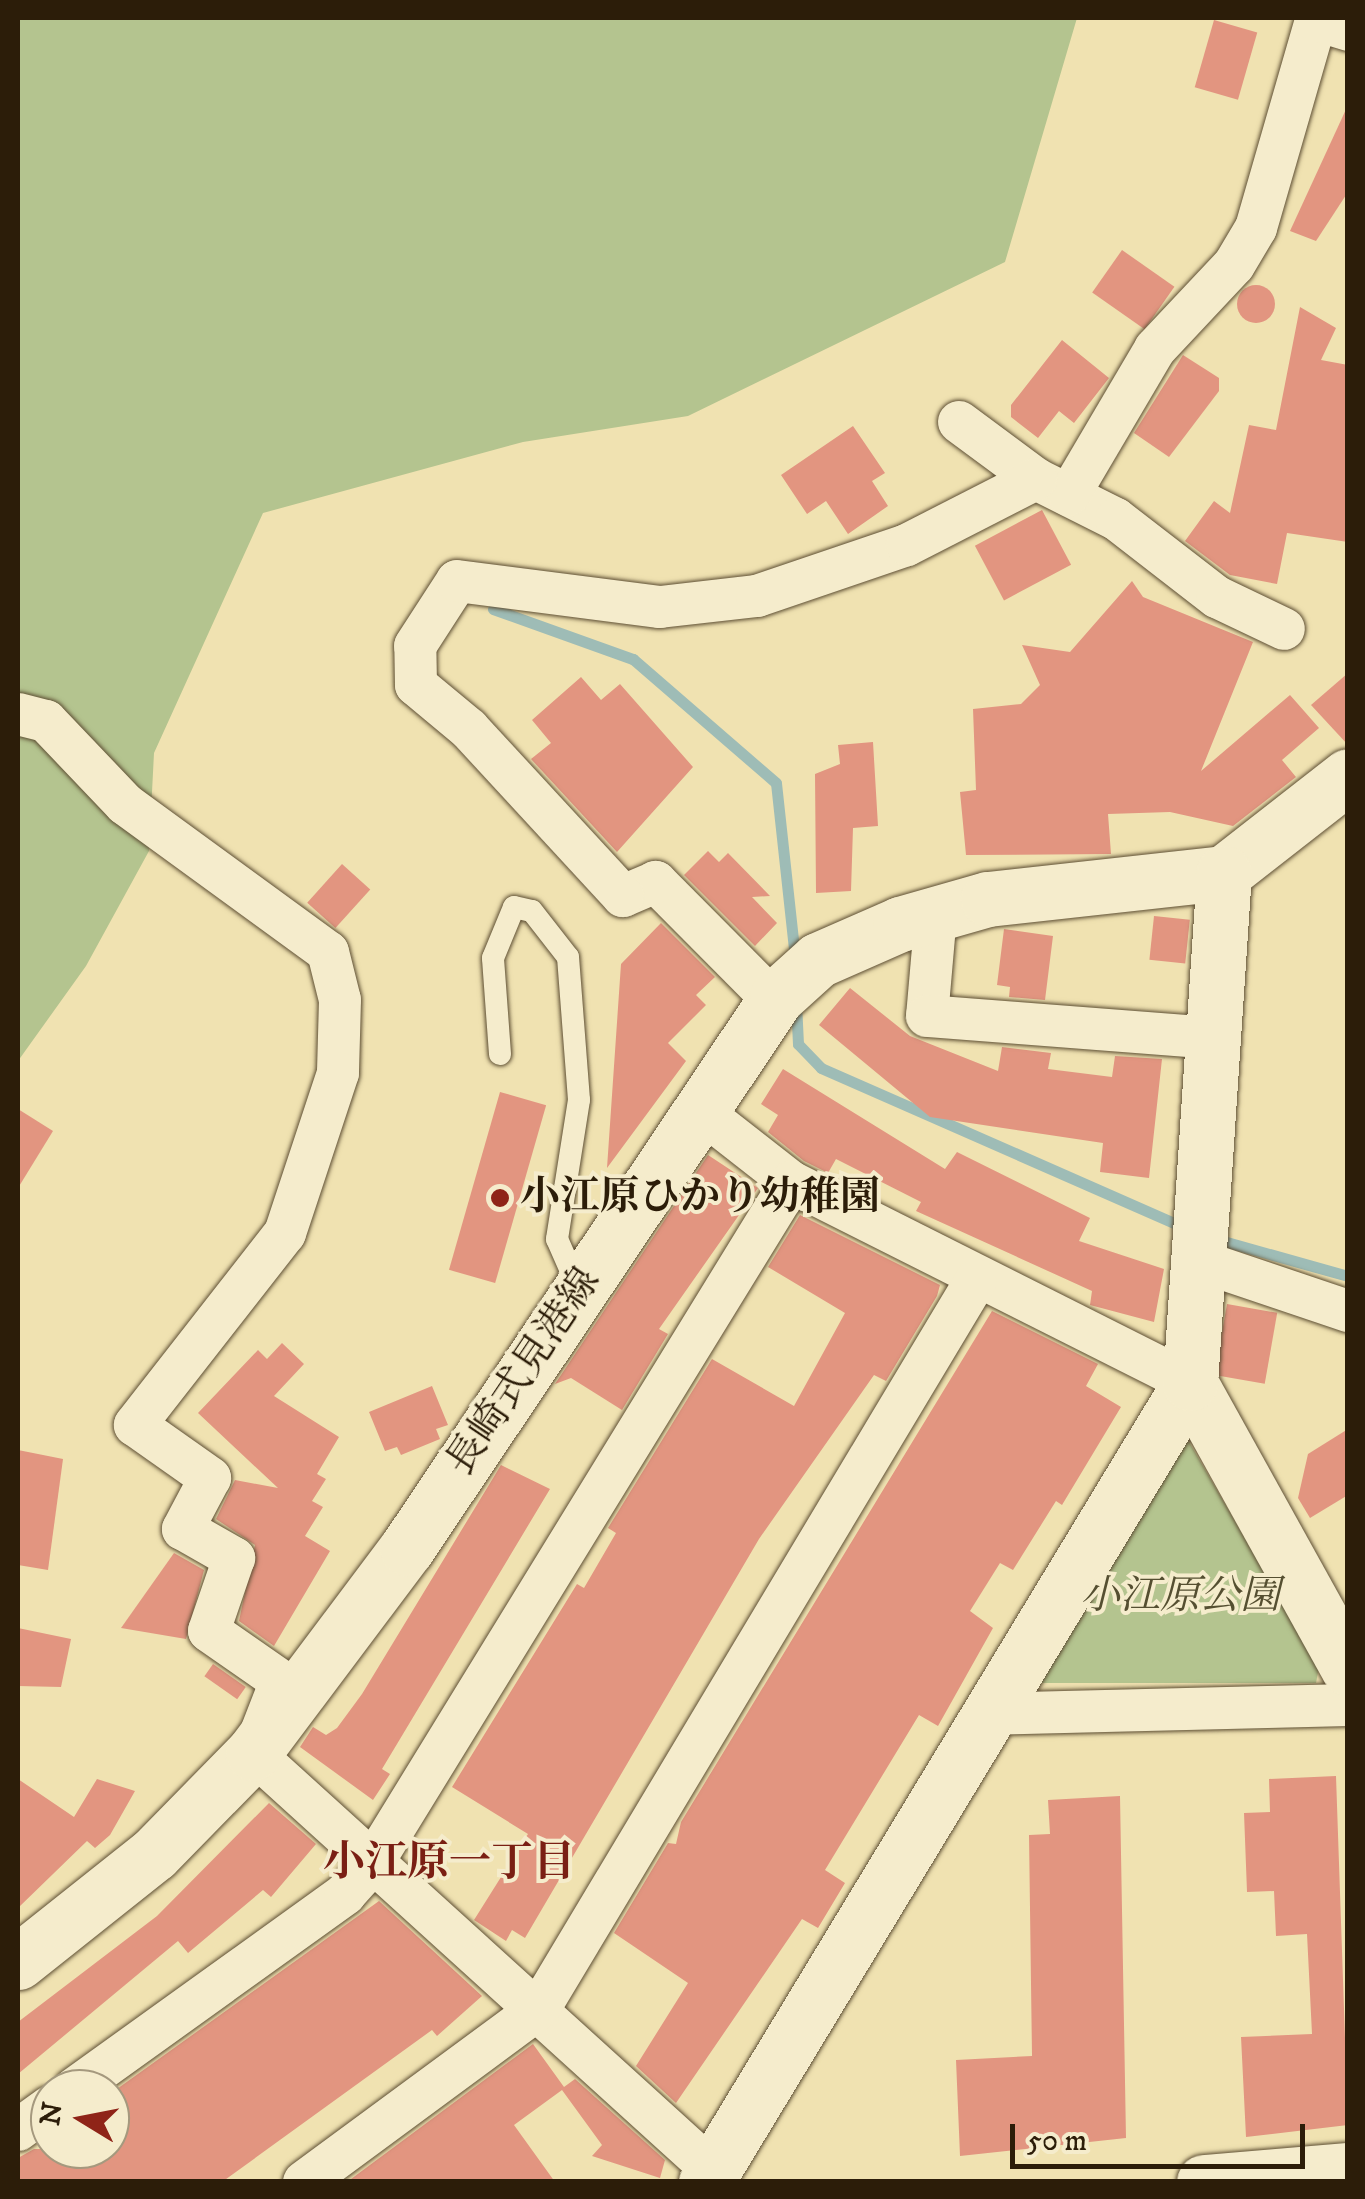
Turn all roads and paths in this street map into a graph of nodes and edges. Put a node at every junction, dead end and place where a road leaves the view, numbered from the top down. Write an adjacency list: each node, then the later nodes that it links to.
1 (1348, 30): 3 (street)
2 (958, 422): 3 (street)
3 (1052, 487): 4 (street); 9 (street)
4 (1284, 629)
5 (18, 714): 22 (street)
6 (1348, 776): 7 (street)
7 (1224, 873): 8 (street, 長崎式見港線); 10 (street)
8 (936, 914): 9 (street, 長崎式見港線); 10 (street)
9 (775, 998): 12 (street, 長崎式見港線)
10 (1213, 1038): 14 (street)
11 (500, 1054): 16 (lane)
12 (700, 1110): 13 (street); 16 (street, 長崎式見港線)
13 (791, 1182): 15 (street); 23 (street)
14 (1197, 1260): 17 (street); 18 (street)
15 (976, 1280): 18 (street); 25 (street)
16 (579, 1290): 22 (street, 長崎式見港線)
17 (1348, 1311)
18 (1190, 1383): 19 (street); 21 (street)
19 (1348, 1668)
20 (1348, 1705): 21 (street)
21 (984, 1714): 28 (street)
22 (253, 1753): 23 (street); 24 (street, 長崎式見港線)
23 (372, 1864): 25 (street); 26 (street)
24 (18, 1962)
25 (540, 2010): 28 (street); 29 (street)
26 (102, 2069)
27 (1348, 2170): 30 (street)
28 (724, 2179)
29 (304, 2182)
30 (1204, 2182)

